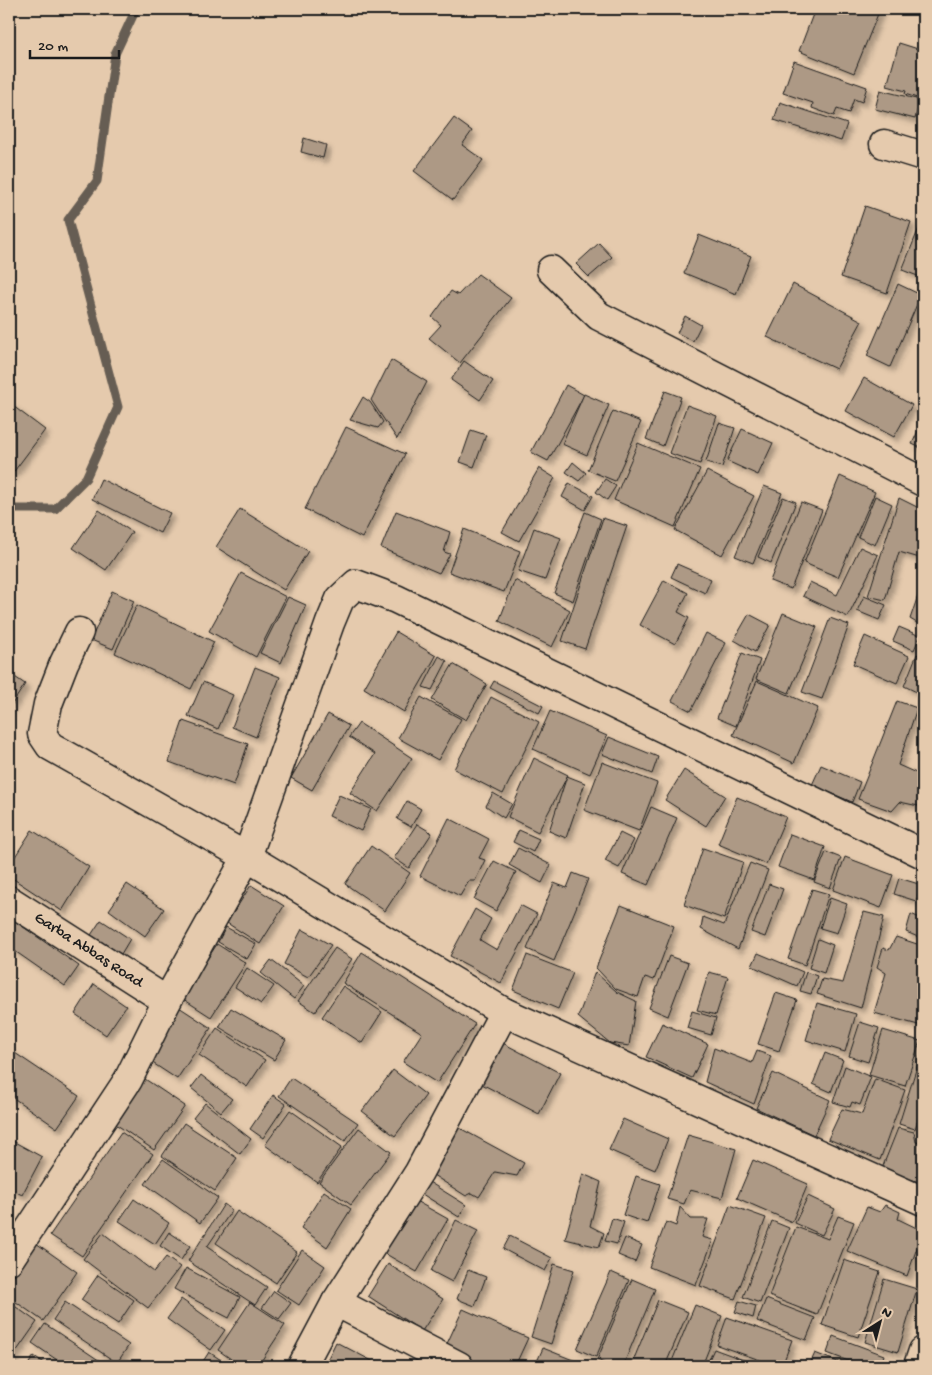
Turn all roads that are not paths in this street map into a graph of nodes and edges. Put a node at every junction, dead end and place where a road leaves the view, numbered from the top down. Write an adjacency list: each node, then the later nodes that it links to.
1 (884, 144): 2 (street)
2 (923, 156)
3 (551, 270): 4 (street)
4 (923, 482)
5 (79, 632): 7 (street)
6 (923, 854): 7 (street)
7 (247, 857): 9 (street); 10 (street)
8 (9, 900): 9 (street, Garba Abbas Road)
9 (167, 1001): 12 (street)
10 (504, 1012): 11 (street); 13 (street)
11 (923, 1202)
12 (9, 1260)
13 (336, 1302): 15 (street); 16 (street)
14 (923, 1351): 17 (street)
15 (302, 1366)
16 (459, 1366)
17 (918, 1366)

